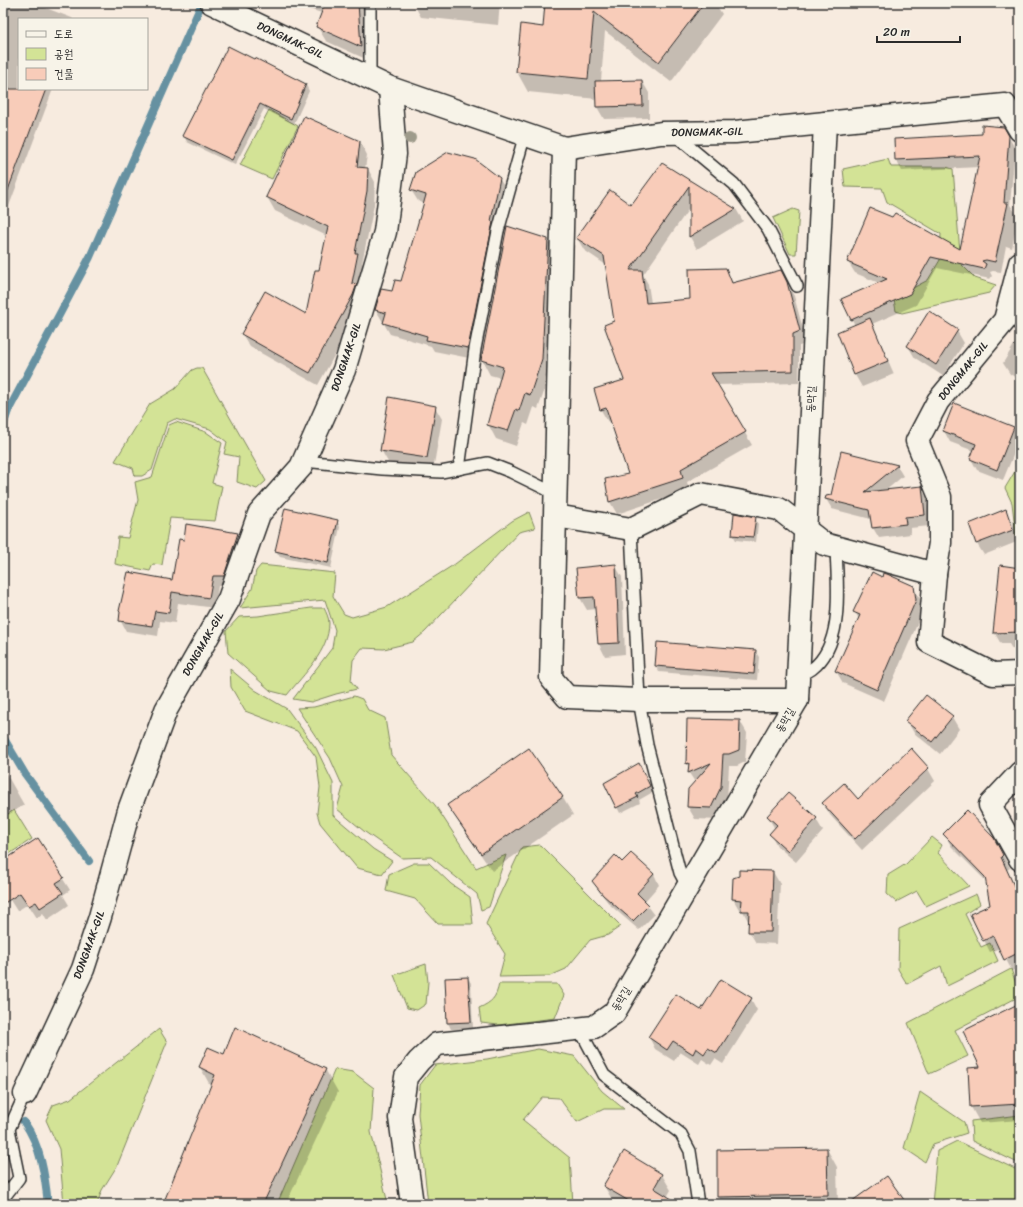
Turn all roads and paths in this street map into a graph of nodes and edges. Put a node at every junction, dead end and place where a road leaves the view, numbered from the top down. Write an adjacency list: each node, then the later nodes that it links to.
1 (370, 3): 3 (lane)
2 (216, 5): 3 (street, DONGMAK-GIL)
3 (370, 79): 4 (street, DONGMAK-GIL)
4 (390, 88): 8 (street, DONGMAK-GIL); 12 (street, DONGMAK-GIL)
5 (825, 123): 6 (street, DONGMAK-GIL); 7 (street, DONGMAK-GIL); 17 (street, 동막길)
6 (1020, 130)
7 (672, 133): 9 (street, DONGMAK-GIL); 11 (lane)
8 (525, 134): 9 (street, DONGMAK-GIL); 13 (lane)
9 (564, 148): 14 (street, 동막길)
10 (1020, 263): 19 (street, DONGMAK-GIL)
11 (797, 286)
12 (304, 461): 13 (lane); 28 (street, DONGMAK-GIL)
13 (459, 469): 14 (lane)
14 (556, 494): 15 (street, 동막길)
15 (556, 516): 16 (street); 22 (street, 동막길)
16 (631, 528): 17 (street); 22 (lane)
17 (805, 529): 18 (street); 21 (street, 동막길)
18 (830, 546): 19 (street); 21 (lane)
19 (935, 574): 20 (street, DONGMAK-GIL)
20 (1020, 673)
21 (798, 676): 23 (street, 동막길)
22 (639, 700): 23 (street, 동막길); 26 (lane)
23 (797, 700): 26 (street, 동막길)
24 (1020, 773): 25 (street)
25 (1020, 859)
26 (688, 886): 27 (street, 동막길)
27 (579, 1028): 30 (street, 동막길); 31 (lane)
28 (25, 1094): 29 (lane, DONGMAK-GIL)
29 (3, 1196)
30 (412, 1204)
31 (698, 1204)

